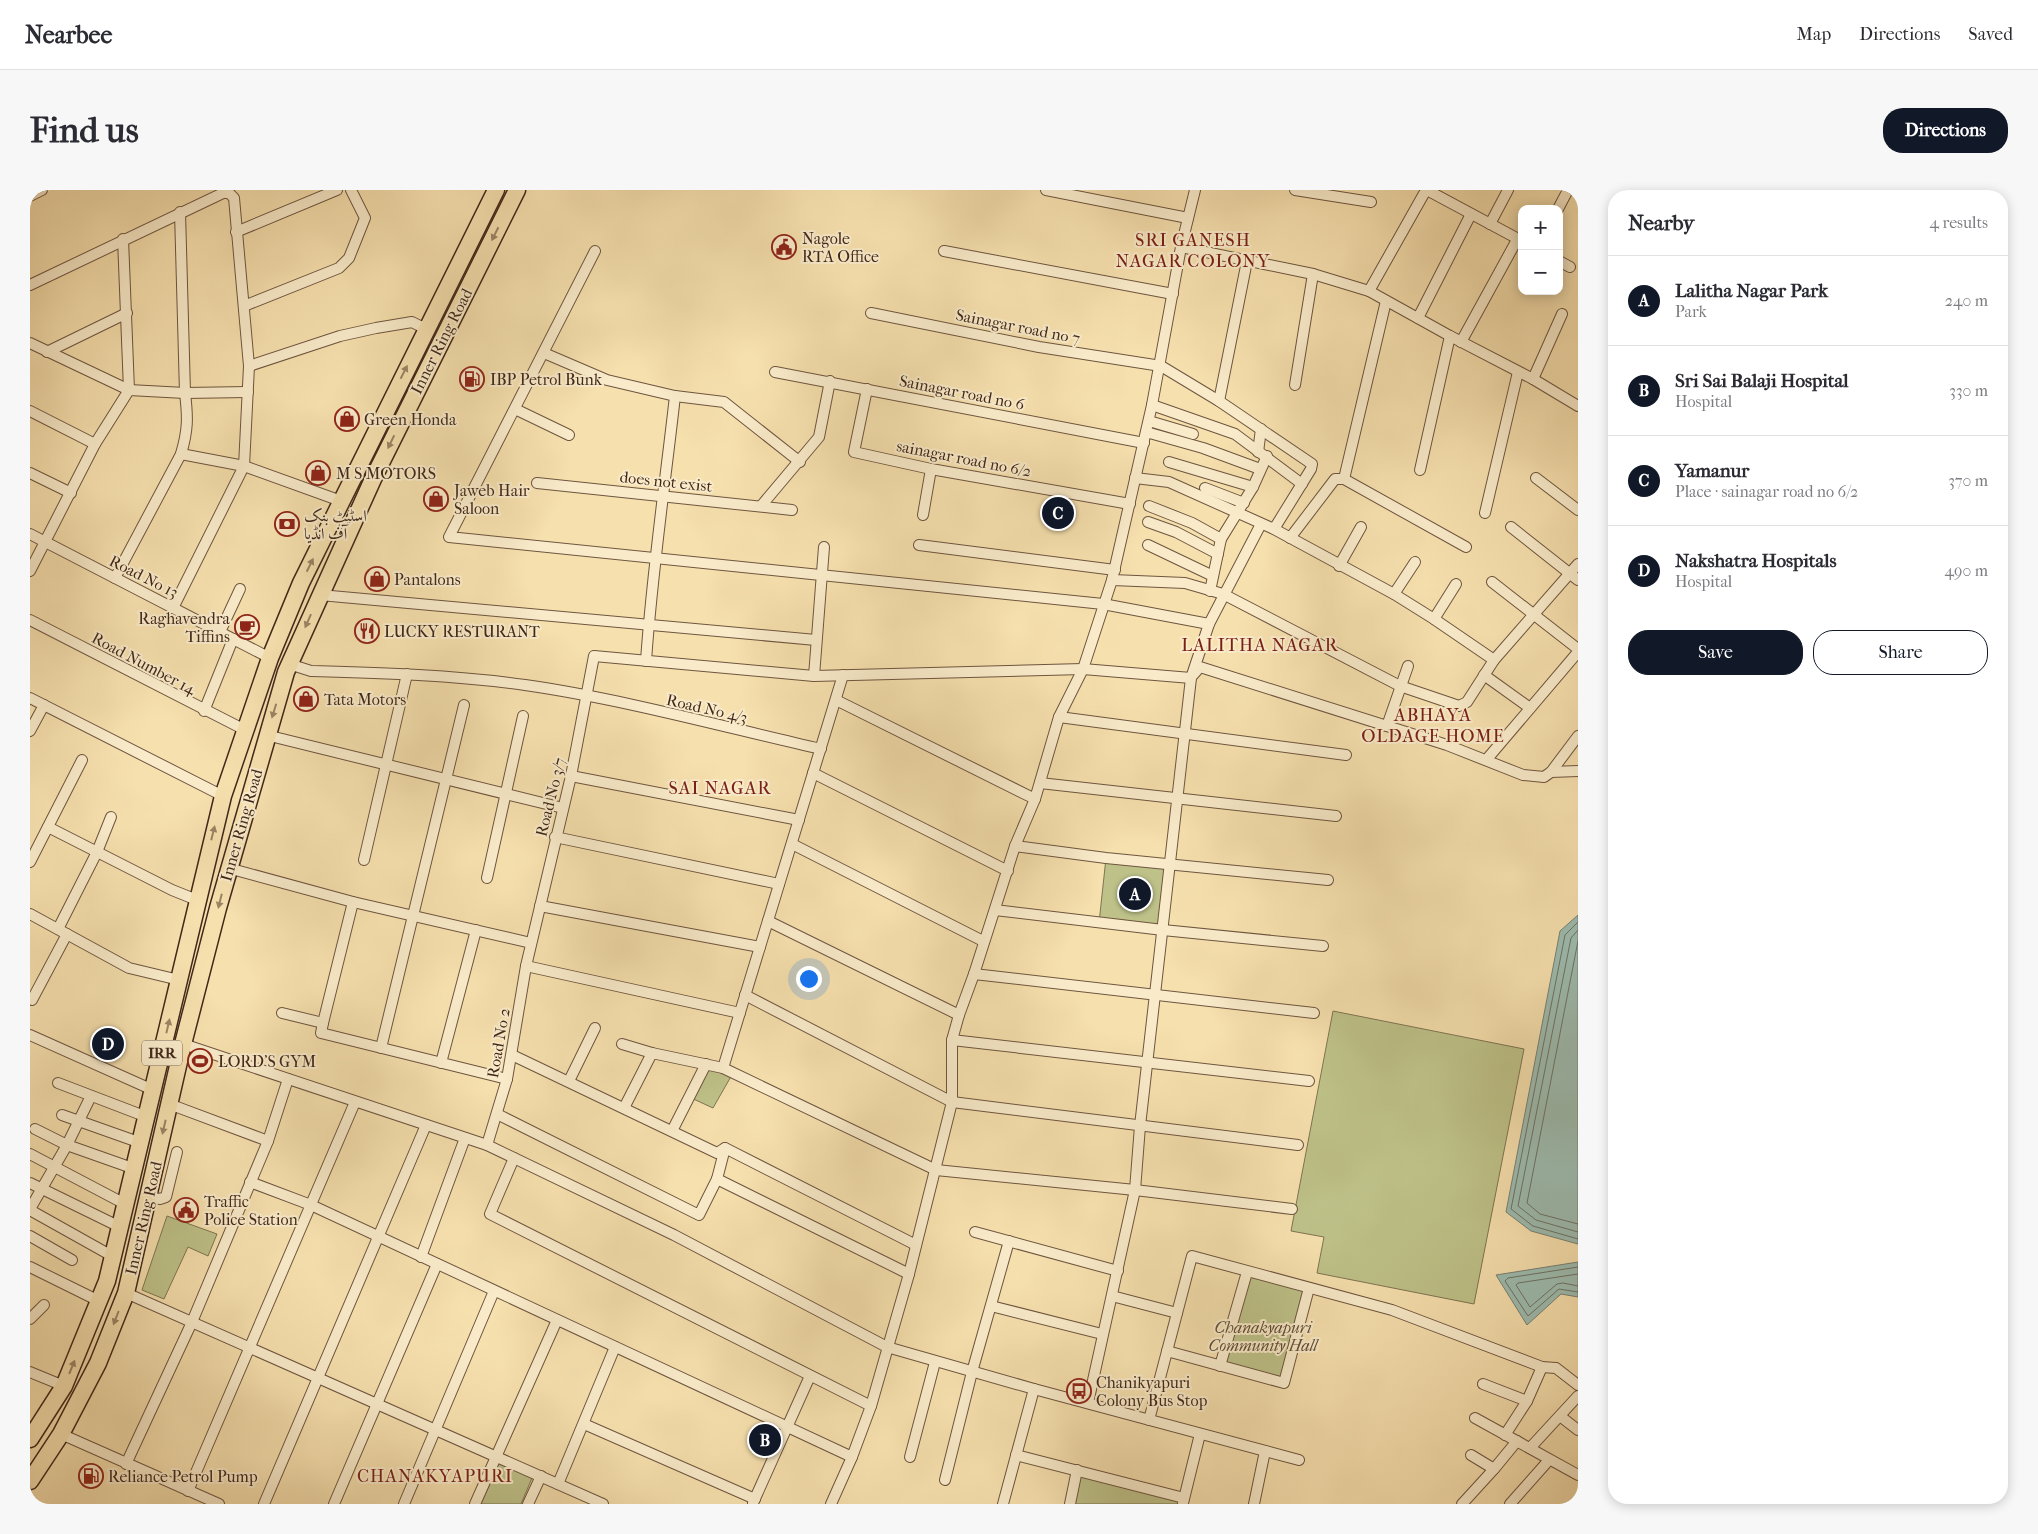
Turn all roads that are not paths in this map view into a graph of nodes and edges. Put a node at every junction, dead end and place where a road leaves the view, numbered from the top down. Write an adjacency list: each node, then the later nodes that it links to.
1 (42, 190): 12 (street)
2 (337, 190): 19 (street)
3 (351, 190): 34 (street)
4 (496, 190): 39 (highway, Inner Ring Road / IRR)
5 (517, 190): 130 (highway, Inner Ring Road / IRR, one-way to 130)
6 (1046, 190): 17 (street)
7 (1195, 190): 17 (street)
8 (1295, 190): 13 (street)
9 (1427, 190): 16 (street); 31 (street)
10 (1508, 190): 18 (street)
11 (1568, 190): 14 (street)
12 (30, 196)
13 (1371, 202)
14 (1560, 205)
15 (180, 212): 19 (street); 21 (street); 55 (street)
16 (1472, 214): 18 (street); 38 (street)
17 (1188, 218): 23 (street)
18 (1490, 224): 20 (street)
19 (236, 232): 34 (street)
20 (1518, 238)
21 (123, 240): 30 (street); 35 (street)
22 (1518, 242): 41 (street)
23 (1181, 247): 26 (street); 32 (street)
24 (596, 251): 44 (street)
25 (944, 251): 32 (street)
26 (1247, 261): 29 (street); 57 (street)
27 (1563, 263): 28 (street)
28 (1570, 267)
29 (1313, 274): 31 (street); 51 (street)
30 (30, 285)
31 (1369, 291): 33 (street)
32 (1173, 294): 46 (street)
33 (1386, 300): 38 (street); 82 (street)
34 (244, 306): 45 (street)
35 (127, 313): 43 (street); 53 (street)
36 (871, 313): 46 (street, Sainagar road no 7)
37 (1562, 314): 49 (street)
38 (1418, 318): 40 (street)
39 (426, 329): 45 (street); 89 (highway, Inner Ring Road / IRR, one-way to 39)
40 (1450, 336): 41 (street); 78 (street)
41 (1461, 342): 48 (street)
42 (30, 343): 43 (street)
43 (47, 352): 53 (street)
44 (544, 354): 56 (street); 60 (street)
45 (248, 366): 54 (street)
46 (1160, 366): 57 (street); 58 (street)
47 (775, 372): 50 (street, Sainagar road no 6)
48 (1518, 372): 49 (street); 97 (street)
49 (1533, 379): 59 (street)
50 (830, 381): 52 (street, Sainagar road no 6); 73 (street)
51 (1295, 385)
52 (867, 389): 69 (street, Sainagar road no 6); 76 (street, sainagar road no 6/2)
53 (129, 390): 55 (street); 70 (street)
54 (248, 392): 55 (street); 75 (street)
55 (185, 393): 71 (street)
56 (675, 396): 73 (street); 88 (street)
57 (1219, 401): 62 (street)
58 (1152, 405): 63 (street); 67 (street)
59 (1578, 406)
60 (515, 409): 68 (street); 113 (street)
61 (30, 411): 70 (street)
62 (1244, 418): 64 (street); 67 (street)
63 (1149, 421): 65 (street); 66 (street)
64 (1261, 429): 72 (street); 84 (street)
65 (1146, 432): 69 (street); 77 (street)
66 (1193, 434)
67 (1235, 434): 72 (street)
68 (569, 436)
69 (1144, 443): 80 (street)
70 (95, 444): 87 (street)
71 (181, 454): 75 (street); 122 (street)
72 (1262, 454): 77 (street); 84 (street)
73 (800, 462): 92 (street)
74 (1169, 462): 85 (street)
75 (244, 466): 89 (street); 132 (street)
76 (931, 469): 91 (street, sainagar road no 6/2); 98 (street)
77 (1260, 469): 85 (street)
78 (1420, 470)
79 (30, 473): 87 (street)
80 (1135, 478): 91 (street); 96 (street)
81 (1536, 478): 95 (street)
82 (1344, 479): 105 (street); 111 (street)
83 (537, 483): 88 (street, does not exist)
84 (1302, 484): 103 (street)
85 (1254, 487): 90 (street)
86 (1205, 488): 90 (street)
87 (72, 493): 107 (street)
88 (664, 496): 92 (street, does not exist); 113 (street)
89 (341, 501): 142 (highway, Inner Ring Road / IRR, one-way to 89)
90 (1244, 503): 96 (street)
91 (1130, 504): 118 (street)
92 (761, 506): 94 (street, does not exist)
93 (1149, 506): 106 (street)
94 (792, 510)
95 (1578, 510)
96 (1237, 514): 100 (street); 106 (street)
97 (1485, 514)
98 (923, 515)
99 (1148, 522): 112 (street)
100 (1261, 524): 103 (street); 128 (street)
101 (1361, 527): 116 (street)
102 (1511, 527): 121 (street)
103 (1274, 529): 105 (street)
104 (30, 534): 107 (street, Road No 13)
105 (1290, 538): 116 (street)
106 (1221, 539): 112 (street)
107 (45, 542): 117 (street); 122 (street, Road No 13)
108 (1148, 544): 119 (street)
109 (919, 545): 118 (street)
110 (824, 547): 120 (street)
111 (1466, 547)
112 (1218, 554): 119 (street)
113 (655, 558): 120 (street); 136 (street)
114 (1415, 562): 129 (street)
115 (1578, 564): 121 (street)
116 (1339, 566): 129 (street)
117 (30, 570)
118 (1115, 570): 123 (street)
119 (1213, 576): 127 (street)
120 (822, 577): 131 (street); 140 (street)
121 (1574, 577): 133 (street)
122 (116, 578): 132 (street, Road No 13)
123 (1112, 580): 127 (street); 131 (street)
124 (1492, 582): 133 (street)
125 (1456, 584): 134 (street)
126 (240, 588): 138 (street)
127 (1210, 591): 128 (street)
128 (1224, 594): 137 (street); 153 (street)
129 (1394, 594): 134 (street)
130 (320, 595): 136 (street); 145 (highway, Inner Ring Road / IRR, one-way to 145)
131 (1103, 604): 137 (street); 147 (street)
132 (173, 608): 138 (street, Road No 13)
133 (1534, 615): 141 (street); 143 (street)
134 (1434, 619): 143 (street)
135 (30, 620): 160 (street, Road Number 14)
136 (649, 624): 140 (street); 144 (street)
137 (1209, 624): 152 (street)
138 (220, 632): 139 (street, Road No 13)
139 (233, 638): 142 (street, Road No 13); 160 (street)
140 (816, 640): 151 (street)
141 (1578, 650): 159 (street)
142 (270, 658): 164 (highway, Inner Ring Road / IRR)
143 (1494, 660): 150 (street)
144 (646, 661): 151 (street); 154 (street, Road No 3/7)
145 (289, 664): 148 (street, Road No 4/3); 167 (highway, Inner Ring Road / IRR, one-way to 167)
146 (1408, 666): 153 (street)
147 (1083, 669): 149 (street); 152 (street); 162 (street)
148 (407, 674): 154 (street, Road No 4/3); 173 (street)
149 (843, 675): 151 (street); 156 (street)
150 (1484, 675): 153 (street); 159 (street)
151 (814, 676)
152 (1191, 678): 163 (street); 166 (street)
153 (1400, 686): 163 (street)
154 (587, 696): 169 (street, Road No 4/3); 177 (street, Road No 3/7)
155 (30, 698): 157 (street)
156 (836, 700): 169 (street); 182 (street)
157 (44, 705): 165 (street); 181 (street)
158 (464, 705): 178 (street)
159 (1530, 708): 171 (street)
160 (204, 711): 164 (street, Road Number 14)
161 (523, 716): 180 (street)
162 (1059, 717): 166 (street); 179 (street)
163 (1387, 726): 171 (street)
164 (245, 730): 181 (highway, Inner Ring Road / IRR)
165 (30, 731)
166 (1185, 734): 170 (street); 183 (street)
167 (266, 735): 173 (street); 196 (highway, Inner Ring Road / IRR)
168 (1578, 736): 175 (street)
169 (821, 749): 176 (street)
170 (1346, 755)
171 (1487, 759): 175 (street)
172 (82, 760): 188 (street)
173 (385, 765): 178 (street); 193 (street)
174 (1578, 771): 175 (street)
175 (1551, 772)
176 (813, 773): 187 (street); 197 (street)
177 (572, 776): 184 (street, Road No 3/7); 187 (street)
178 (446, 779): 180 (street); 206 (street)
179 (1040, 783): 182 (street); 183 (street)
180 (506, 794): 184 (street); 198 (street)
181 (223, 796): 201 (highway, Inner Ring Road / IRR, one-way to 181)
182 (1035, 799): 191 (street)
183 (1176, 799): 185 (street); 195 (street)
184 (563, 808): 189 (street, Road No 3/7)
185 (1336, 816)
186 (111, 817): 192 (street)
187 (799, 820): 190 (street)
188 (48, 827): 192 (street); 194 (street)
189 (556, 837): 200 (street); 203 (street, Road No 3/7)
190 (792, 844): 200 (street); 211 (street)
191 (1015, 846): 195 (street); 197 (street)
192 (98, 852): 201 (street); 210 (street)
193 (364, 860)
194 (30, 862)
195 (1170, 864): 199 (street); 209 (street)
196 (228, 868): 202 (street); 216 (highway, Inner Ring Road / IRR, one-way to 216)
197 (1008, 871): 204 (street)
198 (487, 878)
199 (1328, 880)
200 (779, 884): 207 (street)
201 (197, 900): 213 (highway, Inner Ring Road / IRR)
202 (353, 902): 206 (street); 227 (street)
203 (540, 906): 212 (street, Road No 3/7); 215 (street)
204 (995, 910): 209 (street); 211 (street)
205 (30, 914): 210 (street)
206 (414, 916): 208 (street); 233 (street)
207 (768, 921): 215 (street); 226 (street)
208 (476, 930): 212 (street); 237 (street)
209 (1162, 930): 214 (street); 221 (street)
210 (63, 932): 219 (street); 222 (street)
211 (983, 941): 218 (street)
212 (531, 943): 217 (street, Road No 2)
213 (187, 944): 216 (highway); 219 (highway, Inner Ring Road / IRR)
214 (1323, 946)
215 (760, 947): 220 (street)
216 (203, 965): 231 (highway, Inner Ring Road / IRR)
217 (526, 966): 223 (street); 235 (street, Road No 2)
218 (974, 974): 221 (street); 226 (street)
219 (179, 980): 245 (highway, Inner Ring Road / IRR, one-way to 219)
220 (745, 995): 223 (street); 248 (street)
221 (1154, 996): 225 (street); 236 (street)
222 (30, 999)
223 (740, 1012): 239 (street)
224 (282, 1013): 227 (street)
225 (1314, 1013)
226 (959, 1015): 230 (street)
227 (323, 1023): 233 (street)
228 (595, 1028): 242 (street)
229 (30, 1035): 245 (street)
230 (952, 1040): 236 (street); 248 (street)
231 (183, 1044): 240 (street); 249 (highway, Inner Ring Road / IRR)
232 (622, 1044): 234 (street)
233 (381, 1048): 237 (street)
234 (652, 1052): 238 (street); 250 (street)
235 (512, 1055): 241 (street, Road No 2); 242 (street)
236 (1148, 1062): 243 (street); 256 (street)
237 (441, 1063): 241 (street)
238 (706, 1064): 239 (street); 258 (street)
239 (723, 1068): 271 (street)
240 (288, 1079): 247 (street); 260 (street)
241 (507, 1079): 251 (street, Road No 2)
242 (569, 1081): 250 (street)
243 (1309, 1081)
244 (58, 1083): 246 (street)
245 (153, 1090): 253 (highway, Inner Ring Road / IRR)
246 (91, 1096): 253 (street); 254 (street)
247 (355, 1102): 255 (street); 279 (street)
248 (952, 1102): 256 (street); 271 (street)
249 (169, 1104): 260 (street); 277 (highway, Inner Ring Road / IRR, one-way to 277)
250 (624, 1108): 258 (street)
251 (497, 1114): 263 (street, Road No 2); 272 (street)
252 (62, 1115): 254 (street)
253 (147, 1117): 261 (highway, Inner Ring Road / IRR)
254 (79, 1122): 261 (street); 262 (street)
255 (426, 1125): 259 (street); 285 (street)
256 (1140, 1126): 264 (street); 276 (street)
257 (35, 1129): 262 (street)
258 (672, 1131): 265 (street)
259 (465, 1138): 263 (street); 289 (street)
260 (268, 1141): 273 (street)
261 (141, 1143): 270 (highway, Inner Ring Road / IRR)
262 (67, 1145): 269 (street); 270 (street)
263 (487, 1145): 268 (street)
264 (1298, 1145)
265 (725, 1148): 272 (street); 287 (street)
266 (178, 1152): 277 (street)
267 (30, 1154): 269 (street)
268 (514, 1158): 310 (street); 317 (street)
269 (55, 1166): 275 (street); 278 (street)
270 (135, 1169): 278 (highway, Inner Ring Road / IRR)
271 (936, 1170): 276 (street); 287 (street)
272 (718, 1179): 295 (street)
273 (250, 1182): 279 (street); 306 (street)
274 (30, 1183): 275 (street)
275 (42, 1189): 281 (street); 282 (street)
276 (1135, 1190): 280 (street); 293 (street)
277 (147, 1197): 298 (highway, Inner Ring Road / IRR)
278 (125, 1204): 282 (highway, Inner Ring Road / IRR)
279 (311, 1205): 285 (street); 308 (street)
280 (1292, 1209)
281 (30, 1210): 288 (street)
282 (120, 1227): 288 (highway, Inner Ring Road / IRR)
283 (975, 1232): 286 (street)
284 (30, 1236): 290 (street)
285 (378, 1237): 289 (street); 318 (street)
286 (1009, 1241): 293 (street); 302 (street)
287 (916, 1245): 295 (street)
288 (112, 1256): 300 (highway, Inner Ring Road / IRR)
289 (421, 1257): 291 (street)
290 (72, 1260)
291 (437, 1264): 297 (street); 326 (street)
292 (31, 1269): 300 (street)
293 (1118, 1271): 299 (street)
294 (1247, 1272): 296 (street); 303 (street); 313 (street)
295 (909, 1274): 310 (street)
296 (1309, 1288): 313 (street); 314 (street)
297 (494, 1291): 305 (street); 333 (street)
298 (126, 1292): 306 (street); 335 (highway, Inner Ring Road / IRR, one-way to 335)
299 (1112, 1296): 303 (street); 307 (street)
300 (99, 1302): 321 (highway, Inner Ring Road / IRR, one-way to 300)
301 (44, 1305): 304 (street)
302 (990, 1306): 307 (street); 316 (street)
303 (1178, 1313): 311 (street)
304 (30, 1319)
305 (557, 1320): 309 (street); 344 (street)
306 (192, 1322): 308 (street); 349 (street)
307 (1102, 1334): 325 (street)
308 (250, 1347): 318 (street); 357 (street)
309 (615, 1347): 331 (street); 332 (street)
310 (887, 1347): 312 (street); 327 (street)
311 (1167, 1352): 313 (street); 330 (street)
312 (935, 1362): 316 (street); 346 (street)
313 (1220, 1366)
314 (1542, 1366): 320 (street); 324 (street)
315 (30, 1372): 321 (street)
316 (972, 1372): 322 (street); 354 (street)
317 (810, 1376): 327 (street); 332 (street)
318 (318, 1378): 326 (street); 361 (street)
319 (1483, 1384): 324 (street)
320 (1578, 1385)
321 (64, 1386): 338 (highway, Inner Ring Road / IRR)
322 (1034, 1389): 325 (street); 342 (street)
323 (1578, 1396): 328 (street)
324 (1527, 1401): 337 (street)
325 (1088, 1403): 330 (street)
326 (377, 1404): 333 (street); 362 (street)
327 (871, 1406): 345 (street)
328 (1560, 1416): 334 (street); 340 (street)
329 (1475, 1418): 337 (street)
330 (1149, 1420): 336 (street)
331 (584, 1424): 356 (street); 358 (street)
332 (787, 1427): 345 (street); 358 (street)
333 (436, 1430): 344 (street); 363 (street)
334 (1578, 1430)
335 (61, 1434): 349 (street); 355 (highway, Inner Ring Road / IRR)
336 (1200, 1434): 341 (street); 359 (street)
337 (1505, 1435): 339 (street)
338 (30, 1438)
339 (1517, 1441): 340 (street); 350 (street)
340 (1530, 1448): 348 (street)
341 (1265, 1451): 347 (street); 370 (street)
342 (1016, 1454): 351 (street); 368 (street)
343 (1471, 1455): 350 (street)
344 (496, 1457): 353 (street); 364 (street)
345 (852, 1457): 367 (street)
346 (910, 1457)
347 (1298, 1460)
348 (1549, 1460): 352 (street); 372 (street)
349 (126, 1464): 357 (street)
350 (1494, 1469): 371 (street)
351 (1077, 1470): 359 (street); 369 (street)
352 (1578, 1475)
353 (541, 1476): 356 (street); 365 (street)
354 (945, 1480)
355 (30, 1482)
356 (558, 1484): 366 (street)
357 (188, 1491): 360 (street)
358 (754, 1501)
359 (1183, 1501)
360 (219, 1504)
361 (264, 1504)
362 (334, 1504)
363 (404, 1504)
364 (476, 1504)
365 (528, 1504)
366 (603, 1504)
367 (831, 1504)
368 (1002, 1504)
369 (1070, 1504)
370 (1254, 1504)
371 (1462, 1504)
372 (1510, 1504)

